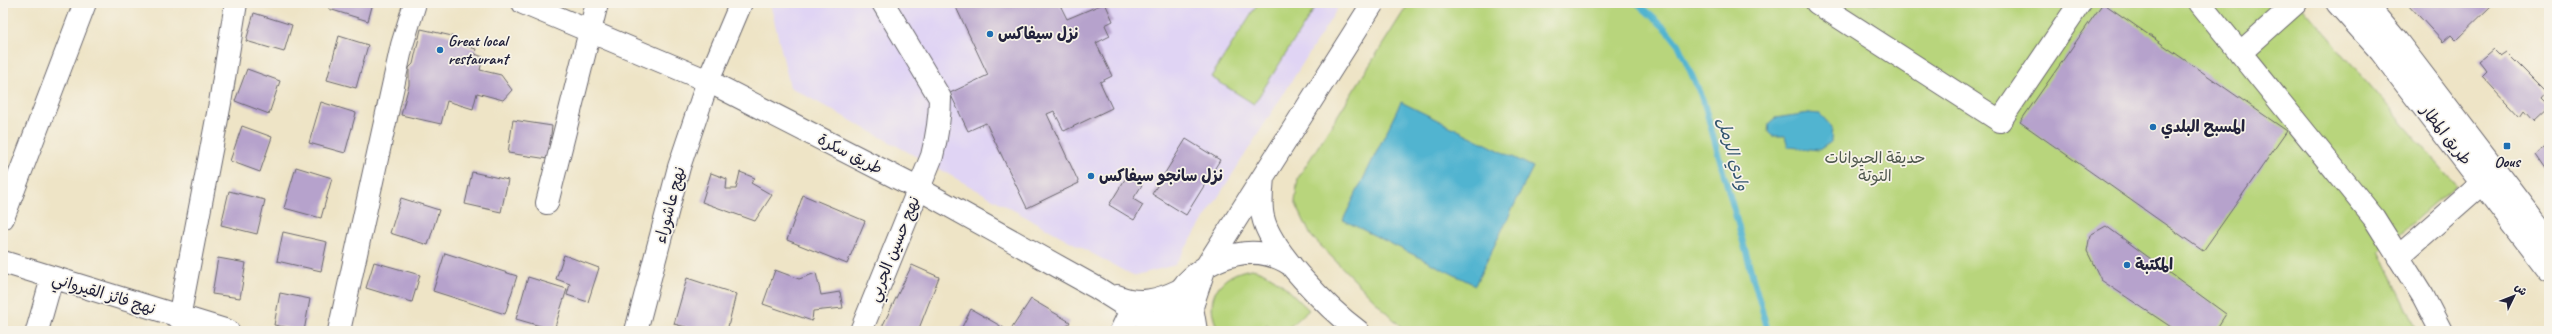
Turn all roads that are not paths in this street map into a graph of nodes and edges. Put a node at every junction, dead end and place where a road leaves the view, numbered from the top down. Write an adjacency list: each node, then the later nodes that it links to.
1 (85, 3): 22 (street)
2 (236, 3): 33 (street)
3 (415, 3): 37 (street)
4 (523, 3): 15 (street, طريق سكرة)
5 (597, 3): 15 (street)
6 (741, 3): 17 (street, نهج عاشوراء)
7 (883, 3): 20 (street, نهج حسين الجربي)
8 (1373, 3): 18 (street)
9 (1817, 3): 10 (street)
10 (2080, 3)
11 (2200, 3): 16 (street)
12 (2296, 3): 16 (street)
13 (2337, 3): 19 (street, طريق المطار)
14 (2365, 3): 19 (street, طريق المطار)
15 (588, 30): 17 (street, طريق سكرة); 21 (street)
16 (2240, 53): 24 (street)
17 (708, 81): 20 (street, طريق سكرة); 38 (street, نهج عاشوراء)
18 (1263, 177): 26 (street); 27 (street)
19 (2491, 177): 23 (street, طريق المطار); 24 (street); 28 (street, طريق المطار)
20 (919, 189): 30 (street, طريق سكرة); 39 (street, نهج حسين الجربي)
21 (547, 202)
22 (3, 218)
23 (2549, 240)
24 (2398, 257): 44 (street)
25 (3, 262): 29 (street, نهج فائز القيرواني)
26 (1295, 268): 27 (street); 43 (street)
27 (1204, 270): 31 (street)
28 (2549, 271)
29 (52, 278): 33 (street, نهج فائز القيرواني); 36 (street)
30 (1097, 288): 31 (street); 32 (street, طريق سكرة)
31 (1187, 295): 34 (street); 41 (street); 42 (street)
32 (1131, 310): 34 (street, طريق سكرة); 40 (street)
33 (179, 318): 35 (street, نهج فائز القيرواني)
34 (1160, 328)
35 (214, 329)
36 (37, 331)
37 (339, 331)
38 (636, 331)
39 (861, 331)
40 (1121, 331)
41 (1179, 331)
42 (1196, 331)
43 (1358, 331)
44 (2441, 331)

